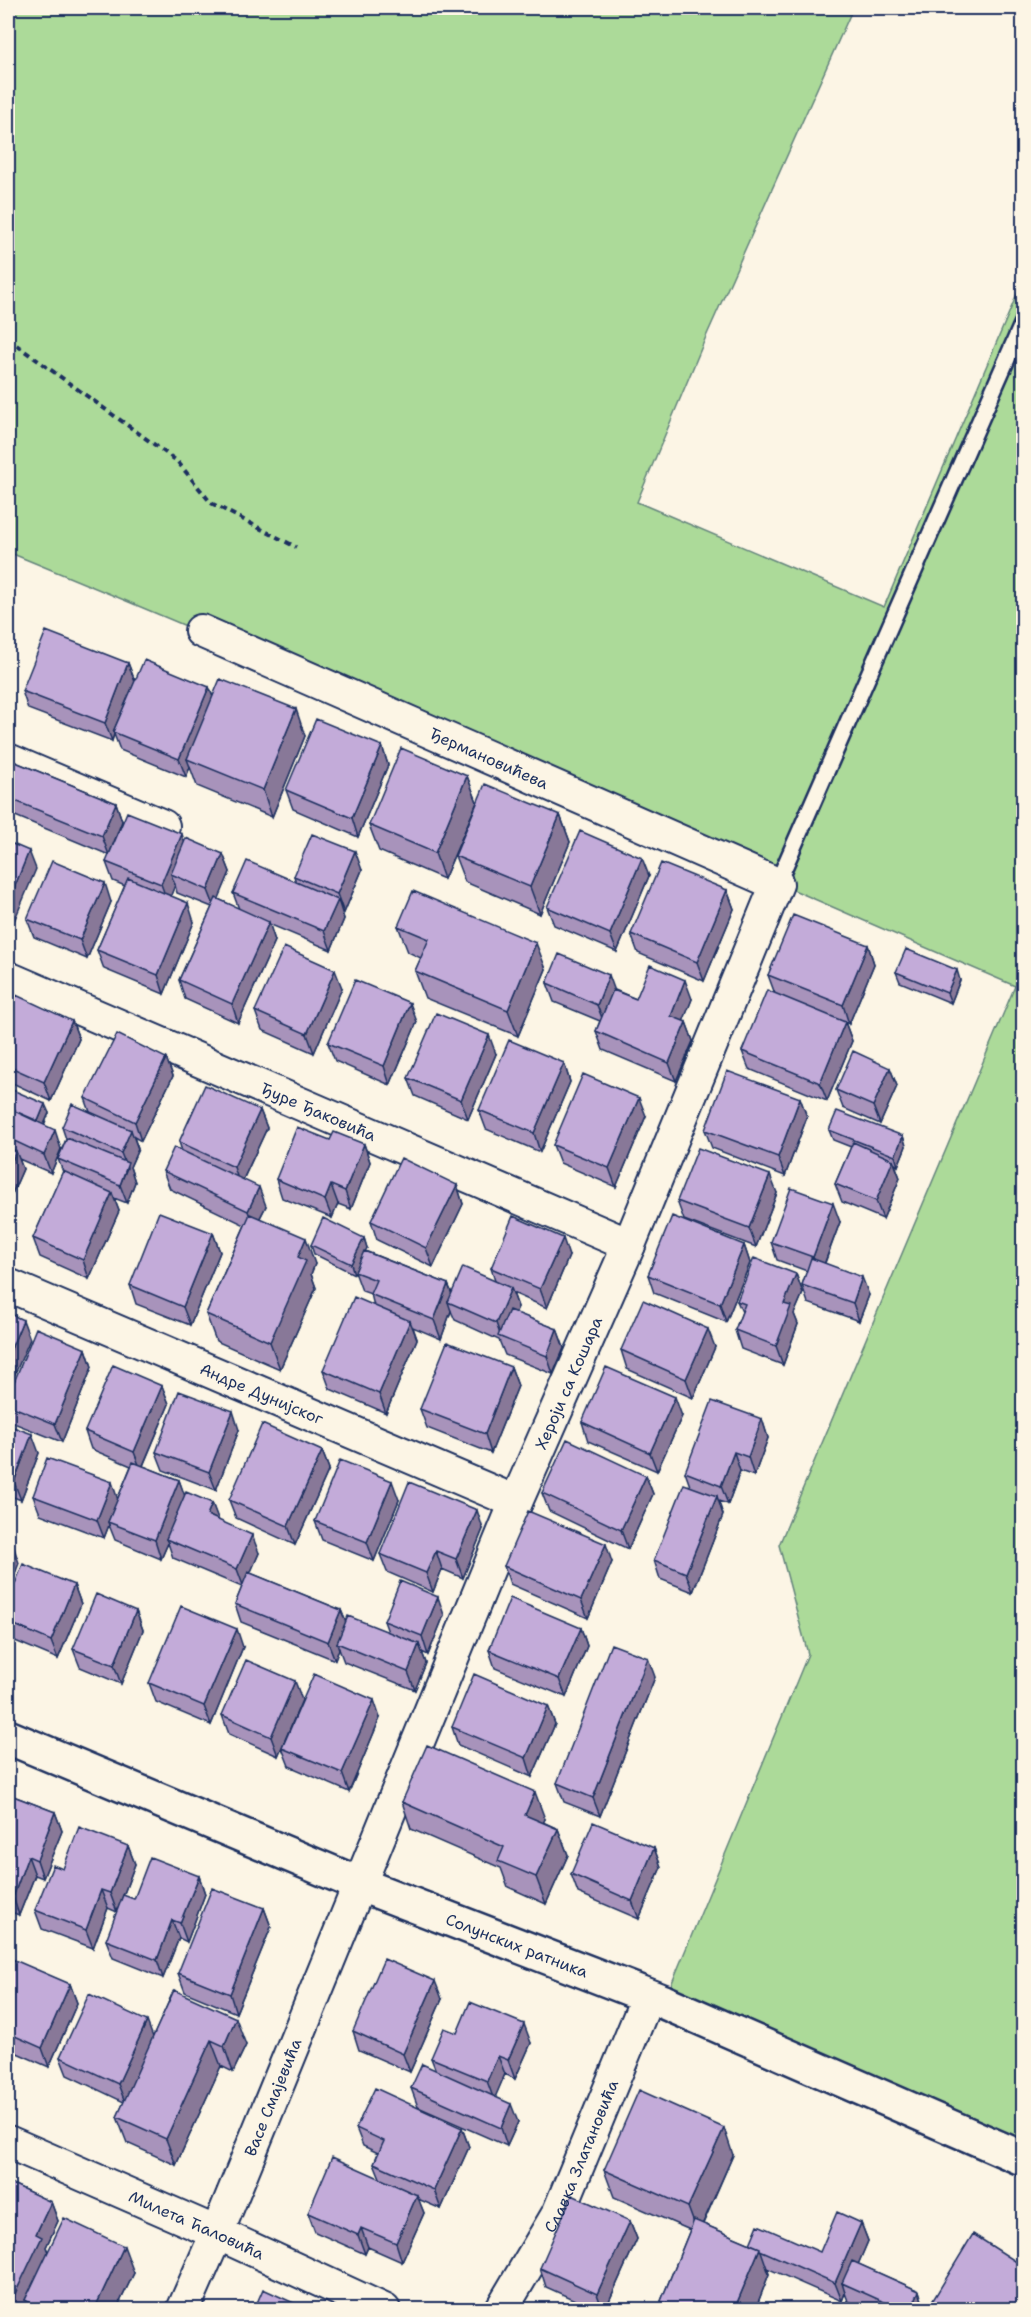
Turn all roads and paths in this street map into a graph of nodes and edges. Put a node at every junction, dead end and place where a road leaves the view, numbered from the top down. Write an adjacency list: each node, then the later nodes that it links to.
1 (1023, 320): 7 (lane)
2 (8, 339): 3 (path)
3 (296, 547)
4 (201, 631): 7 (street, Ђермановићева)
5 (8, 760): 6 (street)
6 (163, 826)
7 (777, 884): 9 (street, Хероји са Кошара)
8 (8, 978): 9 (street, Ђуре Ђаковића)
9 (628, 1245): 11 (street, Хероји са Кошара)
10 (8, 1285): 11 (street, Андре Дунијског)
11 (516, 1502): 13 (street, Хероји са Кошара)
12 (8, 1737): 13 (main road, Солунских ратника)
13 (359, 1884): 14 (main road, Солунских ратника); 17 (street, Васе Смајевића)
14 (648, 1996): 16 (main road, Солунских ратника); 20 (street, Славка Златановића)
15 (8, 2142): 17 (street, Милета Ћаловића)
16 (1023, 2159)
17 (217, 2233): 18 (street, Васе Смајевића); 19 (street, Милета Ћаловића)
18 (183, 2310)
19 (384, 2310)
20 (501, 2310)

